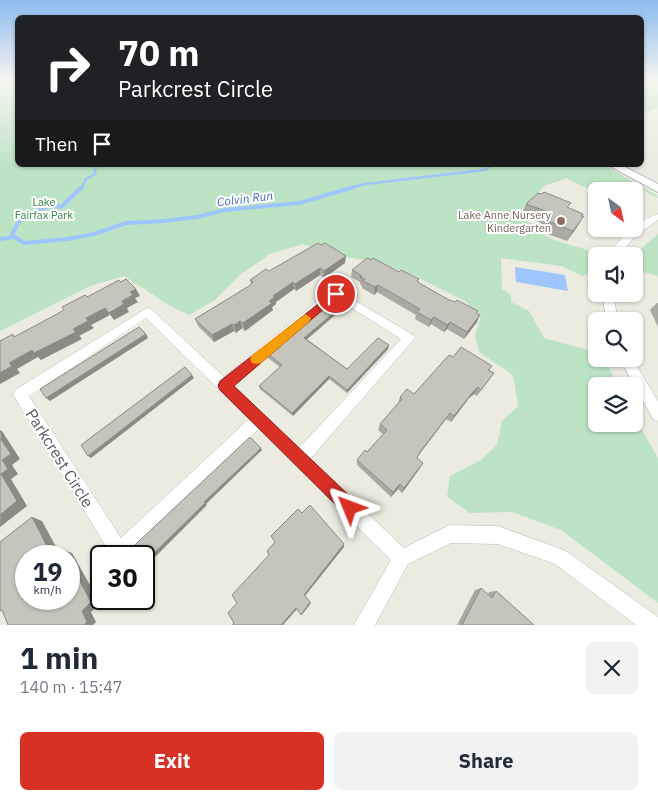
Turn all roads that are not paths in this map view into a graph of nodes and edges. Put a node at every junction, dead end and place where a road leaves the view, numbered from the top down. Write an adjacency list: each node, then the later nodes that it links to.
1 (617, 167): 4 (main road)
2 (636, 167): 3 (main road)
3 (658, 179)
4 (658, 189)
5 (658, 217): 6 (street)
6 (619, 247)
7 (630, 367): 9 (street)
8 (224, 386): 10 (street, Parkcrest Circle); 10 (street, Parkcrest Circle); 11 (street)
9 (658, 414)
10 (259, 420): 11 (street, Parkcrest Circle)
11 (299, 459): 12 (street, Parkcrest Circle)
12 (402, 558): 13 (street); 14 (street)
13 (364, 625)
14 (652, 625)

